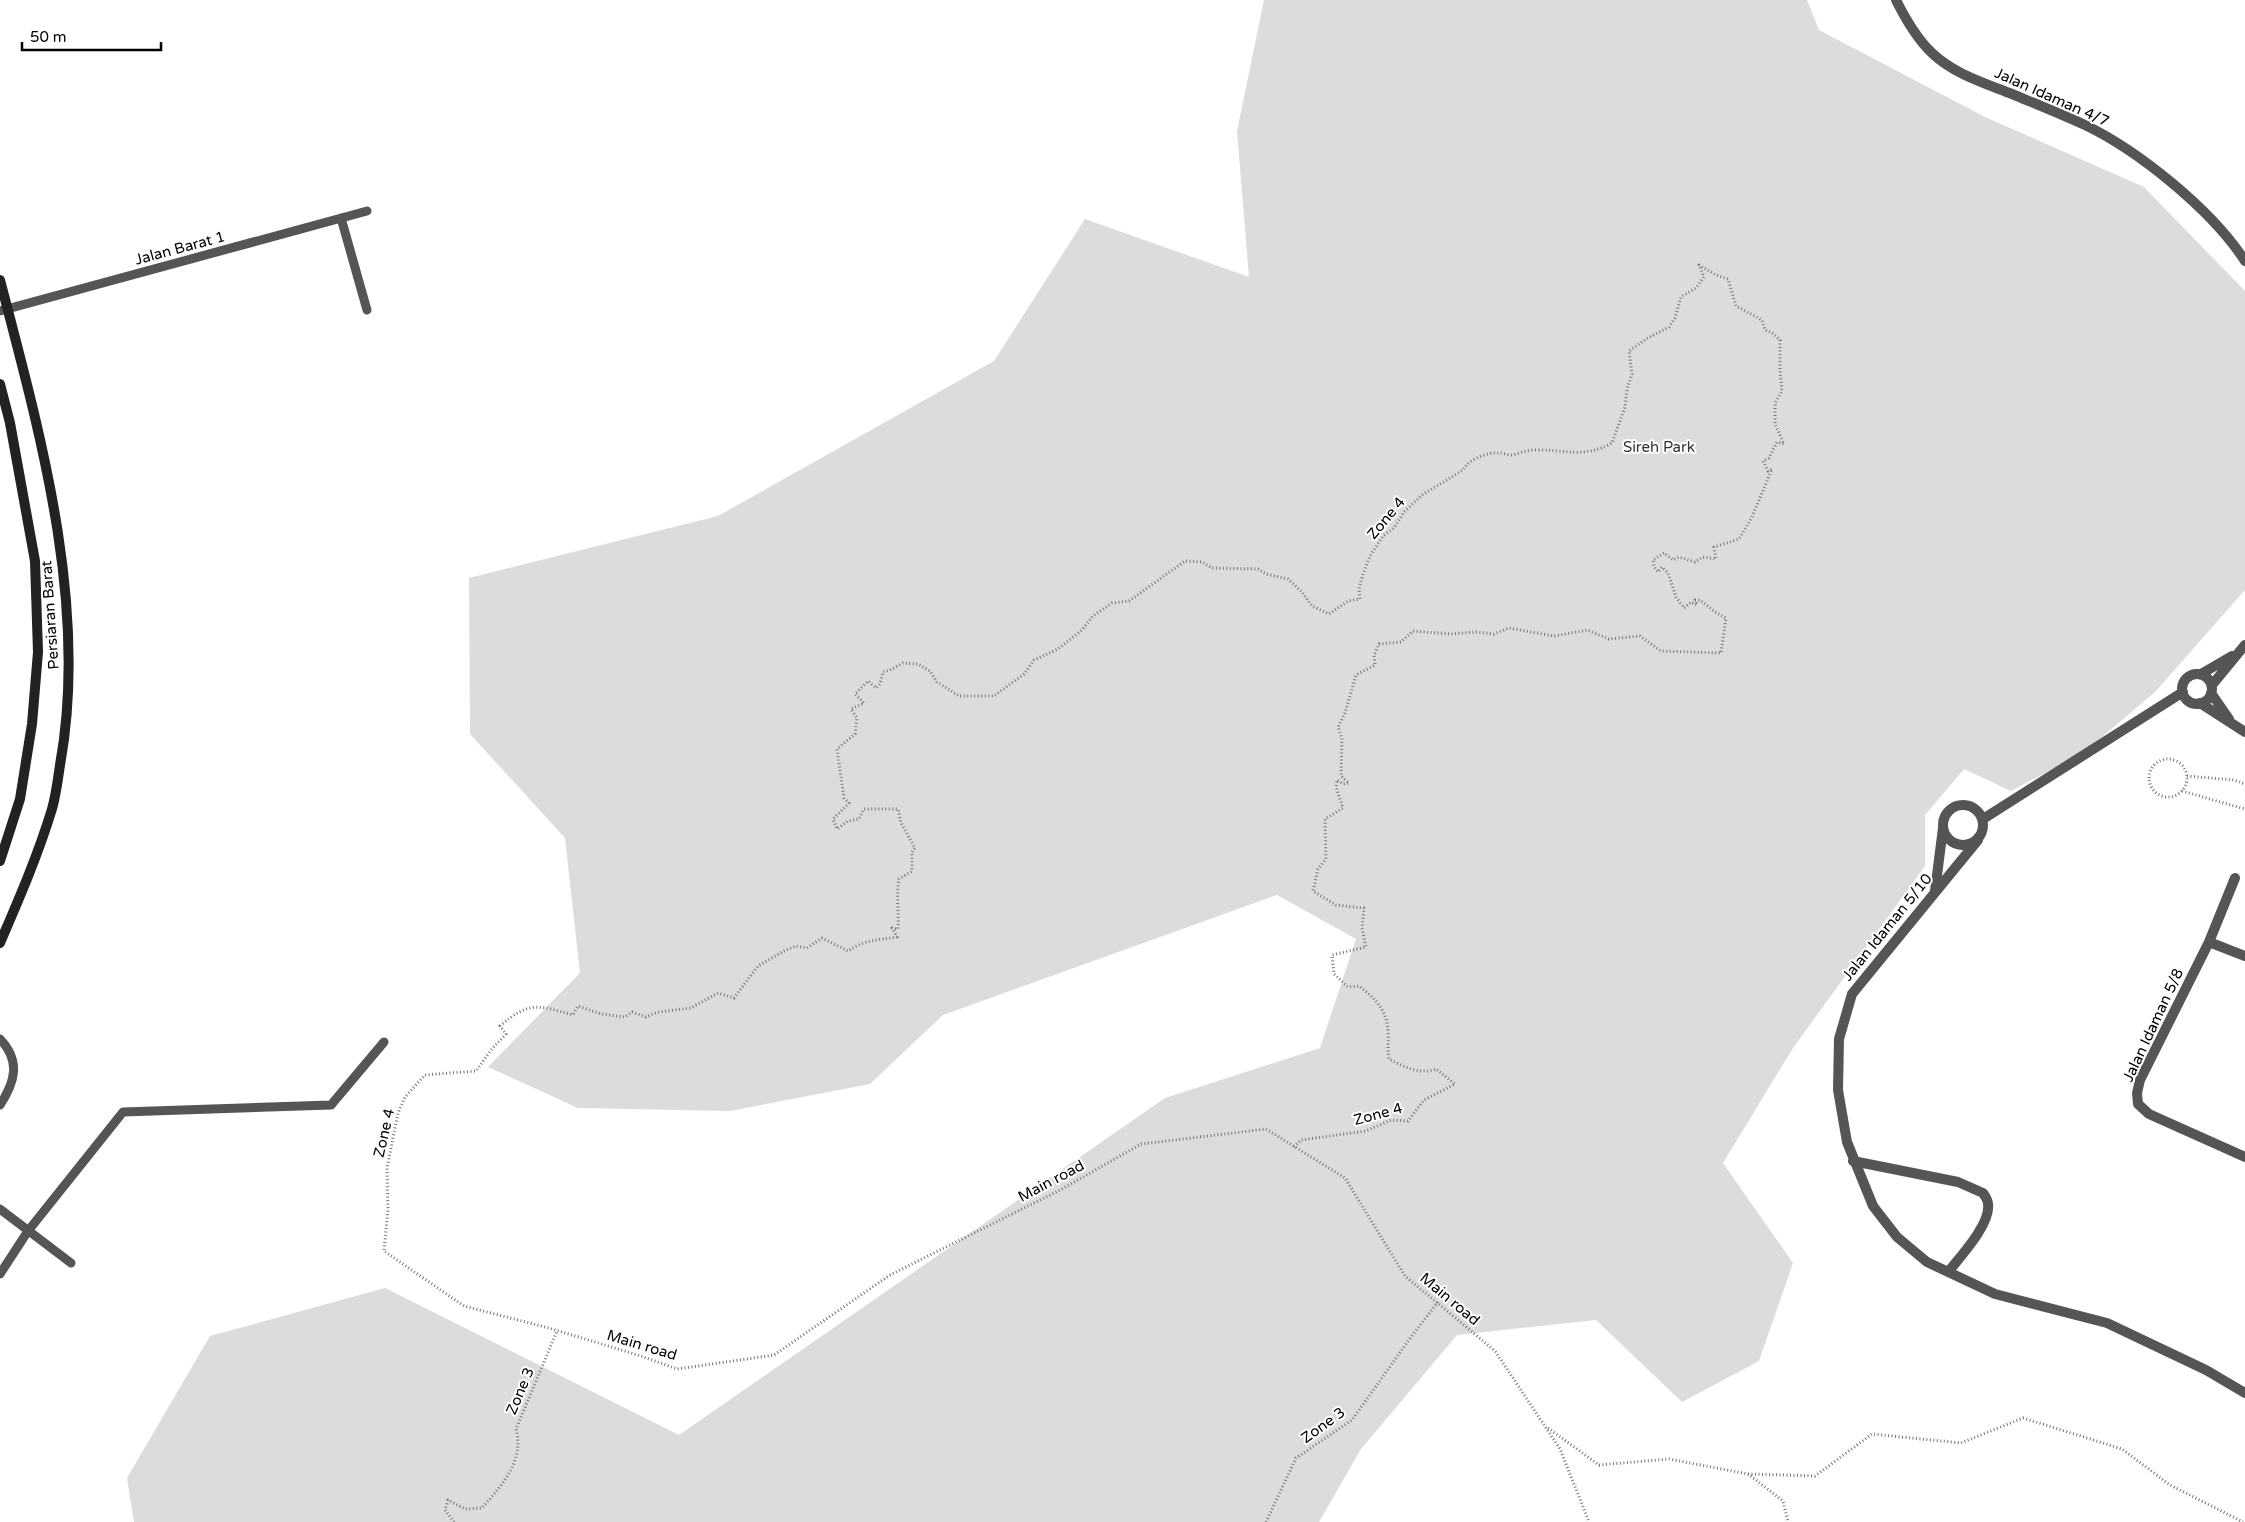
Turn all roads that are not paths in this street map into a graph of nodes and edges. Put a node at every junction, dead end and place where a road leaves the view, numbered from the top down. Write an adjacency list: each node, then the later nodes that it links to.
1 (1896, 0): 4 (street, Jalan Idaman 4/7)
2 (367, 211): 3 (lane, Jalan Barat 1)
3 (341, 218): 6 (lane, Jalan Barat 1); 7 (lane)
4 (2245, 261)
5 (0, 280): 6 (street, Persiaran Barat)
6 (4, 310): 23 (street, Persiaran Barat)
7 (367, 310)
8 (0, 384): 19 (street, Persiaran Barat)
9 (2241, 649): 10 (street); 11 (street)
10 (2202, 674): 11 (street); 12 (street)
11 (2212, 689): 13 (street); 14 (street)
12 (2183, 692): 13 (street); 16 (street)
13 (2200, 703): 14 (street)
14 (2234, 725): 15 (street)
15 (2245, 732)
16 (1983, 819): 17 (street); 18 (street)
17 (1943, 825): 18 (street); 21 (street)
18 (1978, 840): 21 (street, Jalan Idaman 5/10)
19 (0, 861)
20 (2235, 878): 22 (street, Jalan Idaman 5/8)
21 (1935, 892): 29 (street, Jalan Idaman 5/10)
22 (2210, 942): 24 (street); 28 (street, Jalan Idaman 5/8)
23 (0, 943)
24 (2245, 956)
25 (0, 1039): 27 (lane)
26 (384, 1042): 31 (lane)
27 (0, 1105)
28 (2245, 1157)
29 (1854, 1160): 33 (street, Jalan Idaman 5/10); 33 (street)
30 (0, 1209): 31 (lane)
31 (28, 1231): 32 (lane); 34 (lane)
32 (71, 1263)
33 (1948, 1272): 35 (street, Jalan Idaman 5/10)
34 (0, 1274)
35 (2245, 1393)

